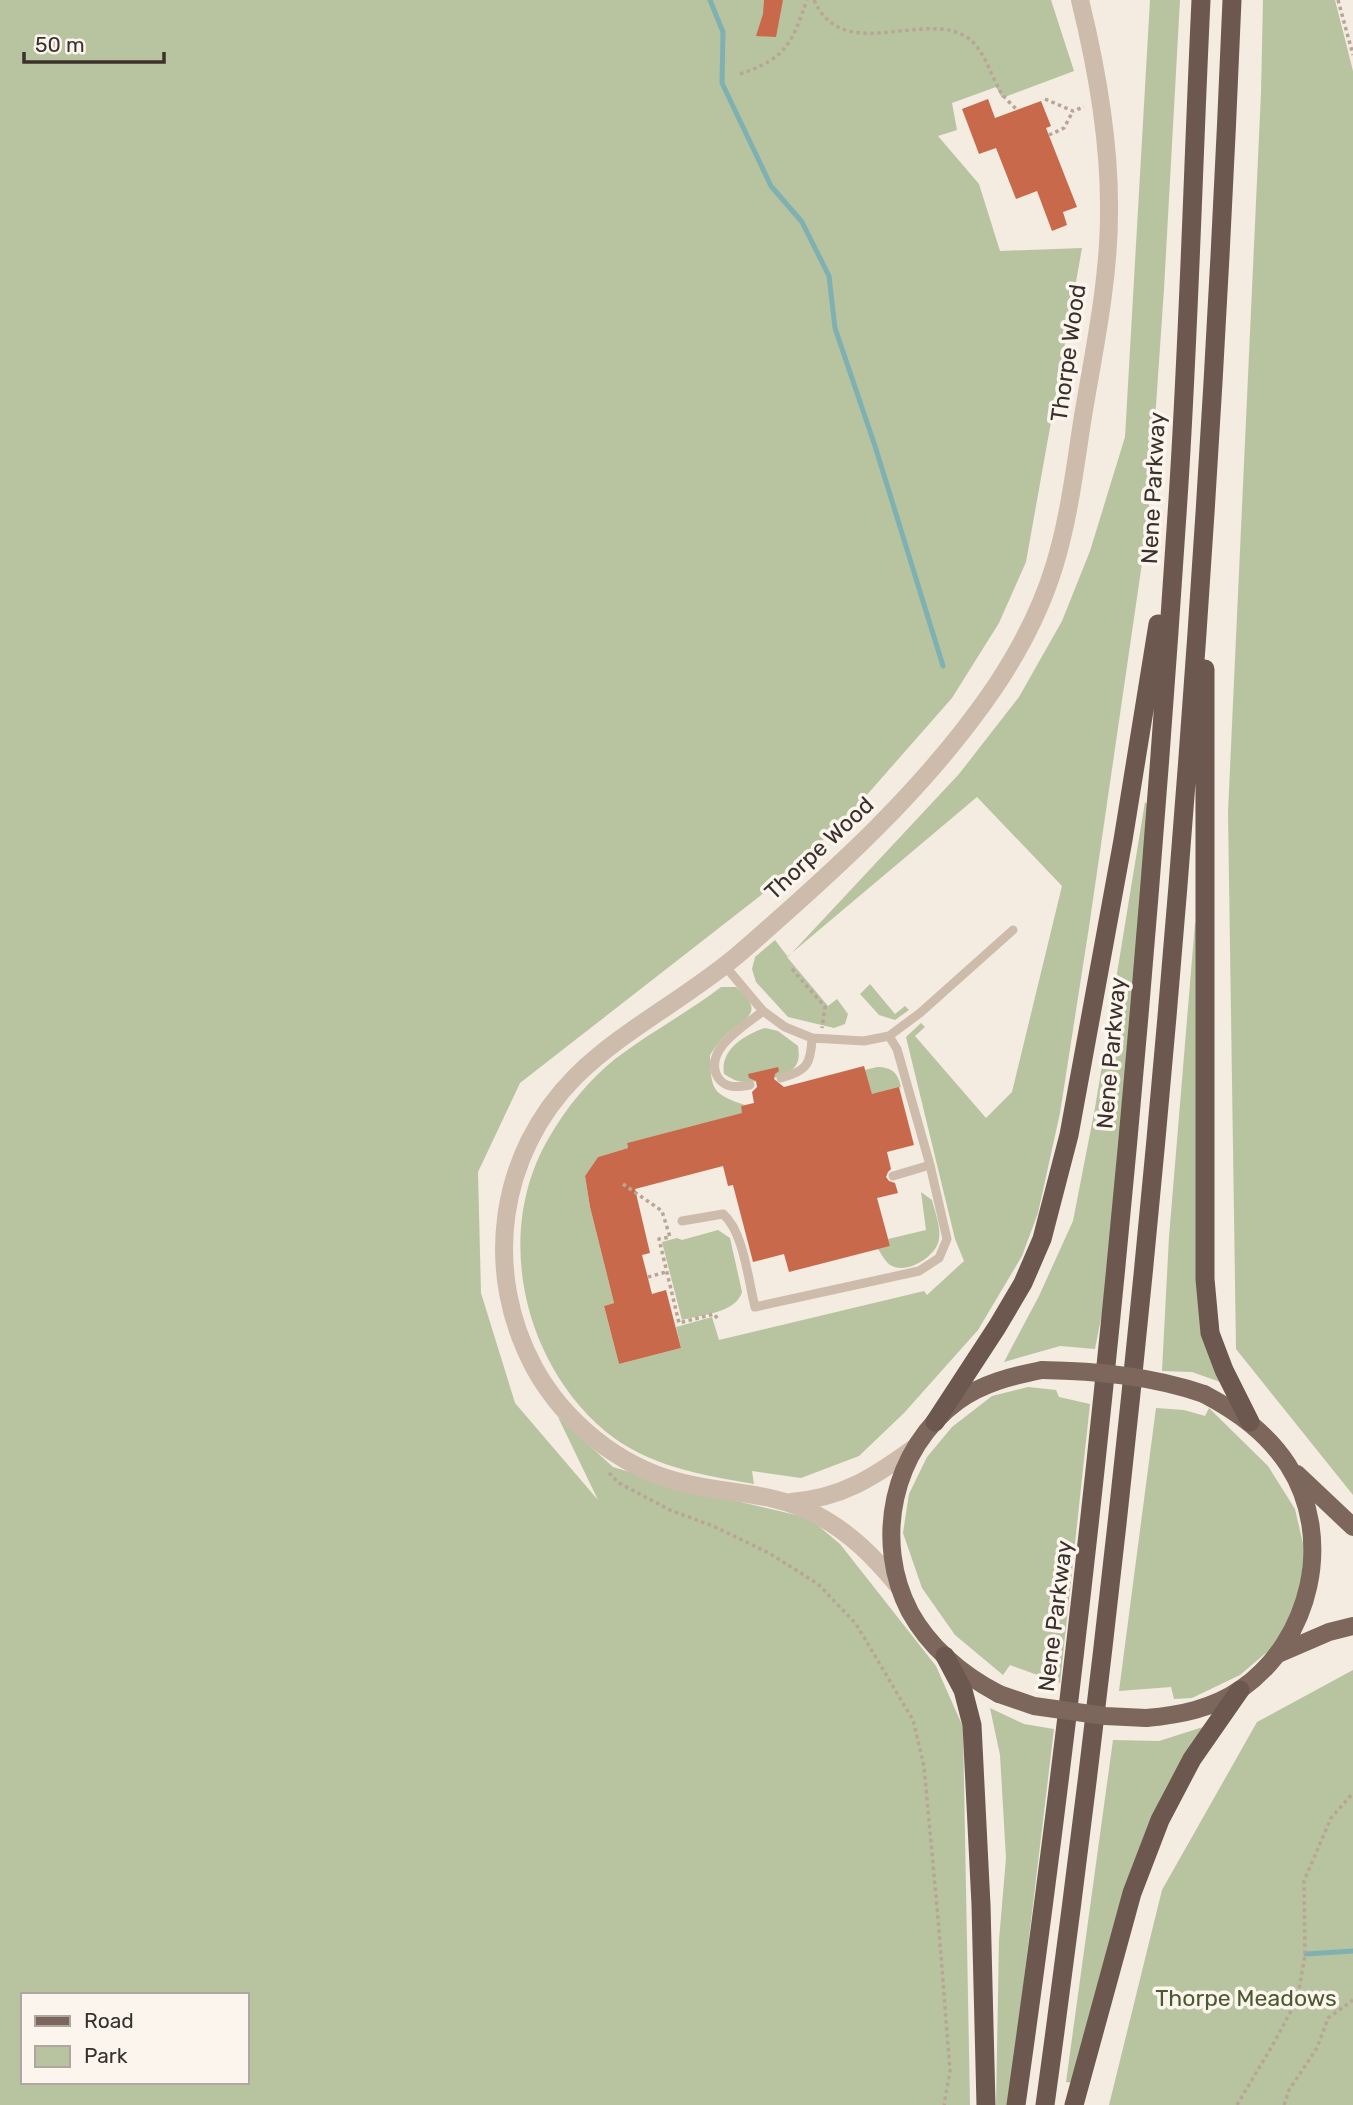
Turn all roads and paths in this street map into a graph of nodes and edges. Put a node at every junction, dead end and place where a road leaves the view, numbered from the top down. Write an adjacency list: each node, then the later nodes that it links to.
1 (807, 0): 8 (path)
2 (814, 0): 11 (path)
3 (1080, 0): 10 (street, Thorpe Wood)
4 (1201, 0): 14 (highway, Nene Parkway)
5 (1232, 0): 15 (highway)
6 (1338, 0): 7 (path)
7 (1353, 55)
8 (740, 74)
9 (1045, 99): 12 (path)
10 (1100, 102): 12 (path); 17 (street, Thorpe Wood)
11 (1017, 110)
12 (1073, 111): 13 (path)
13 (1049, 135)
14 (1179, 494): 31 (highway); 47 (highway, Nene Parkway)
15 (1205, 507): 32 (highway); 48 (highway)
16 (1013, 930): 20 (lane)
17 (725, 966): 19 (lane); 36 (street, Thorpe Wood)
18 (793, 969): 21 (path)
19 (763, 1011): 21 (lane); 23 (lane)
20 (889, 1036): 21 (lane); 24 (lane)
21 (816, 1038): 22 (lane)
22 (781, 1078)
23 (750, 1086)
24 (930, 1165): 25 (lane); 27 (lane)
25 (893, 1176)
26 (623, 1184): 28 (path)
27 (682, 1221)
28 (666, 1272): 29 (path); 30 (path)
29 (648, 1277)
30 (718, 1319)
31 (935, 1422): 32 (main road, bridge); 33 (main road)
32 (1250, 1422): 34 (main road)
33 (914, 1448): 36 (street, Thorpe Wood); 38 (main road)
34 (1289, 1467): 37 (main road); 40 (main road)
35 (609, 1473): 45 (path)
36 (784, 1502): 38 (street, Thorpe Wood)
37 (1353, 1527)
38 (899, 1587): 41 (main road)
39 (1353, 1626): 40 (main road)
40 (1278, 1654): 42 (main road)
41 (945, 1656): 42 (main road, bridge); 46 (highway)
42 (1240, 1690): 49 (highway)
43 (1353, 1793): 50 (path)
44 (1353, 2000): 51 (path)
45 (944, 2105)
46 (986, 2105)
47 (1016, 2105)
48 (1045, 2105)
49 (1074, 2105)
50 (1237, 2105)
51 (1284, 2105)

